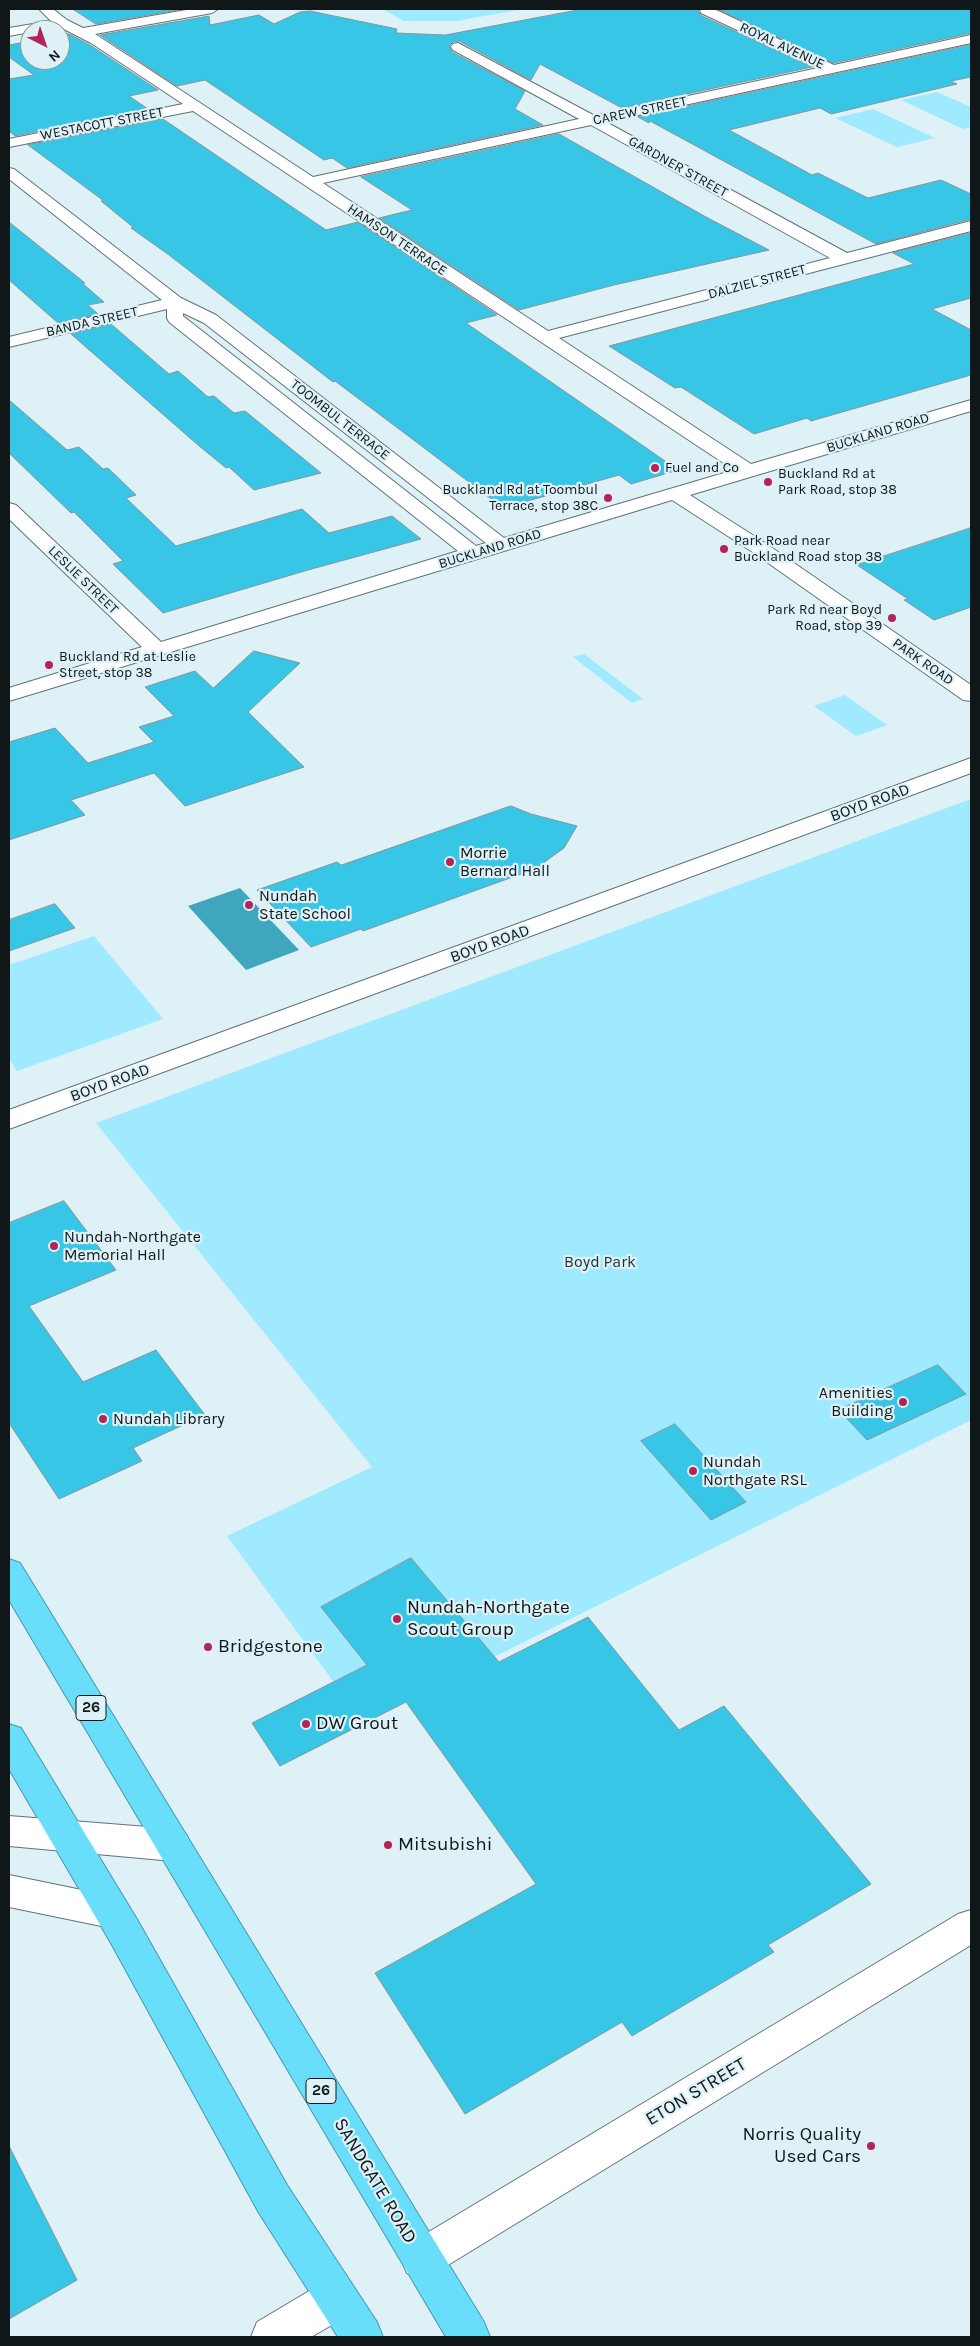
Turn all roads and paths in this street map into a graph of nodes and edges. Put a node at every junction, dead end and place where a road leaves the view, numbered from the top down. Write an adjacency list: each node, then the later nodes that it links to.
1 (45, 9): 4 (street, HAMSON TERRACE)
2 (212, 9): 6 (street)
3 (706, 10): 9 (street, ROYAL AVENUE)
4 (58, 20)
5 (70, 28): 6 (street, HAMSON TERRACE)
6 (79, 33): 10 (street, HAMSON TERRACE)
7 (971, 39): 9 (street, CAREW STREET)
8 (458, 47): 11 (street, GARDNER STREET)
9 (832, 69): 11 (street, CAREW STREET)
10 (195, 106): 12 (street, WESTACOTT STREET); 14 (street, HAMSON TERRACE)
11 (594, 120): 14 (street, CAREW STREET); 16 (street, GARDNER STREET)
12 (9, 143)
13 (9, 172): 17 (street, TOOMBUL TERRACE)
14 (309, 182): 18 (street, HAMSON TERRACE)
15 (971, 226): 16 (street, DALZIEL STREET)
16 (845, 259): 18 (street, DALZIEL STREET)
17 (174, 302): 19 (street, BANDA STREET); 24 (street, TOOMBUL TERRACE); 25 (street, TOOMBUL TERRACE)
18 (543, 337): 21 (street, HAMSON TERRACE)
19 (9, 342)
20 (971, 406): 21 (street, BUCKLAND ROAD)
21 (750, 472): 22 (street, BUCKLAND ROAD)
22 (676, 494): 24 (street, BUCKLAND ROAD); 28 (street, PARK ROAD)
23 (9, 509): 26 (street, LESLIE STREET)
24 (501, 545): 25 (street, BUCKLAND ROAD)
25 (473, 553): 26 (street, BUCKLAND ROAD)
26 (157, 650): 27 (street, BUCKLAND ROAD)
27 (9, 695)
28 (971, 695)
29 (971, 765): 30 (street, BOYD ROAD)
30 (9, 1120)
31 (9, 1572): 35 (highway, SANDGATE ROAD / 26)
32 (9, 1738): 34 (highway)
33 (9, 1832): 34 (street)
34 (66, 1836): 35 (street); 37 (highway)
35 (173, 1845): 39 (highway, SANDGATE ROAD / 26)
36 (9, 1891): 37 (street)
37 (112, 1912): 40 (highway)
38 (971, 1926): 39 (street, ETON STREET)
39 (421, 2259): 43 (highway, SANDGATE ROAD / 26)
40 (336, 2299): 41 (street); 42 (highway)
41 (272, 2337)
42 (362, 2337)
43 (469, 2337)

